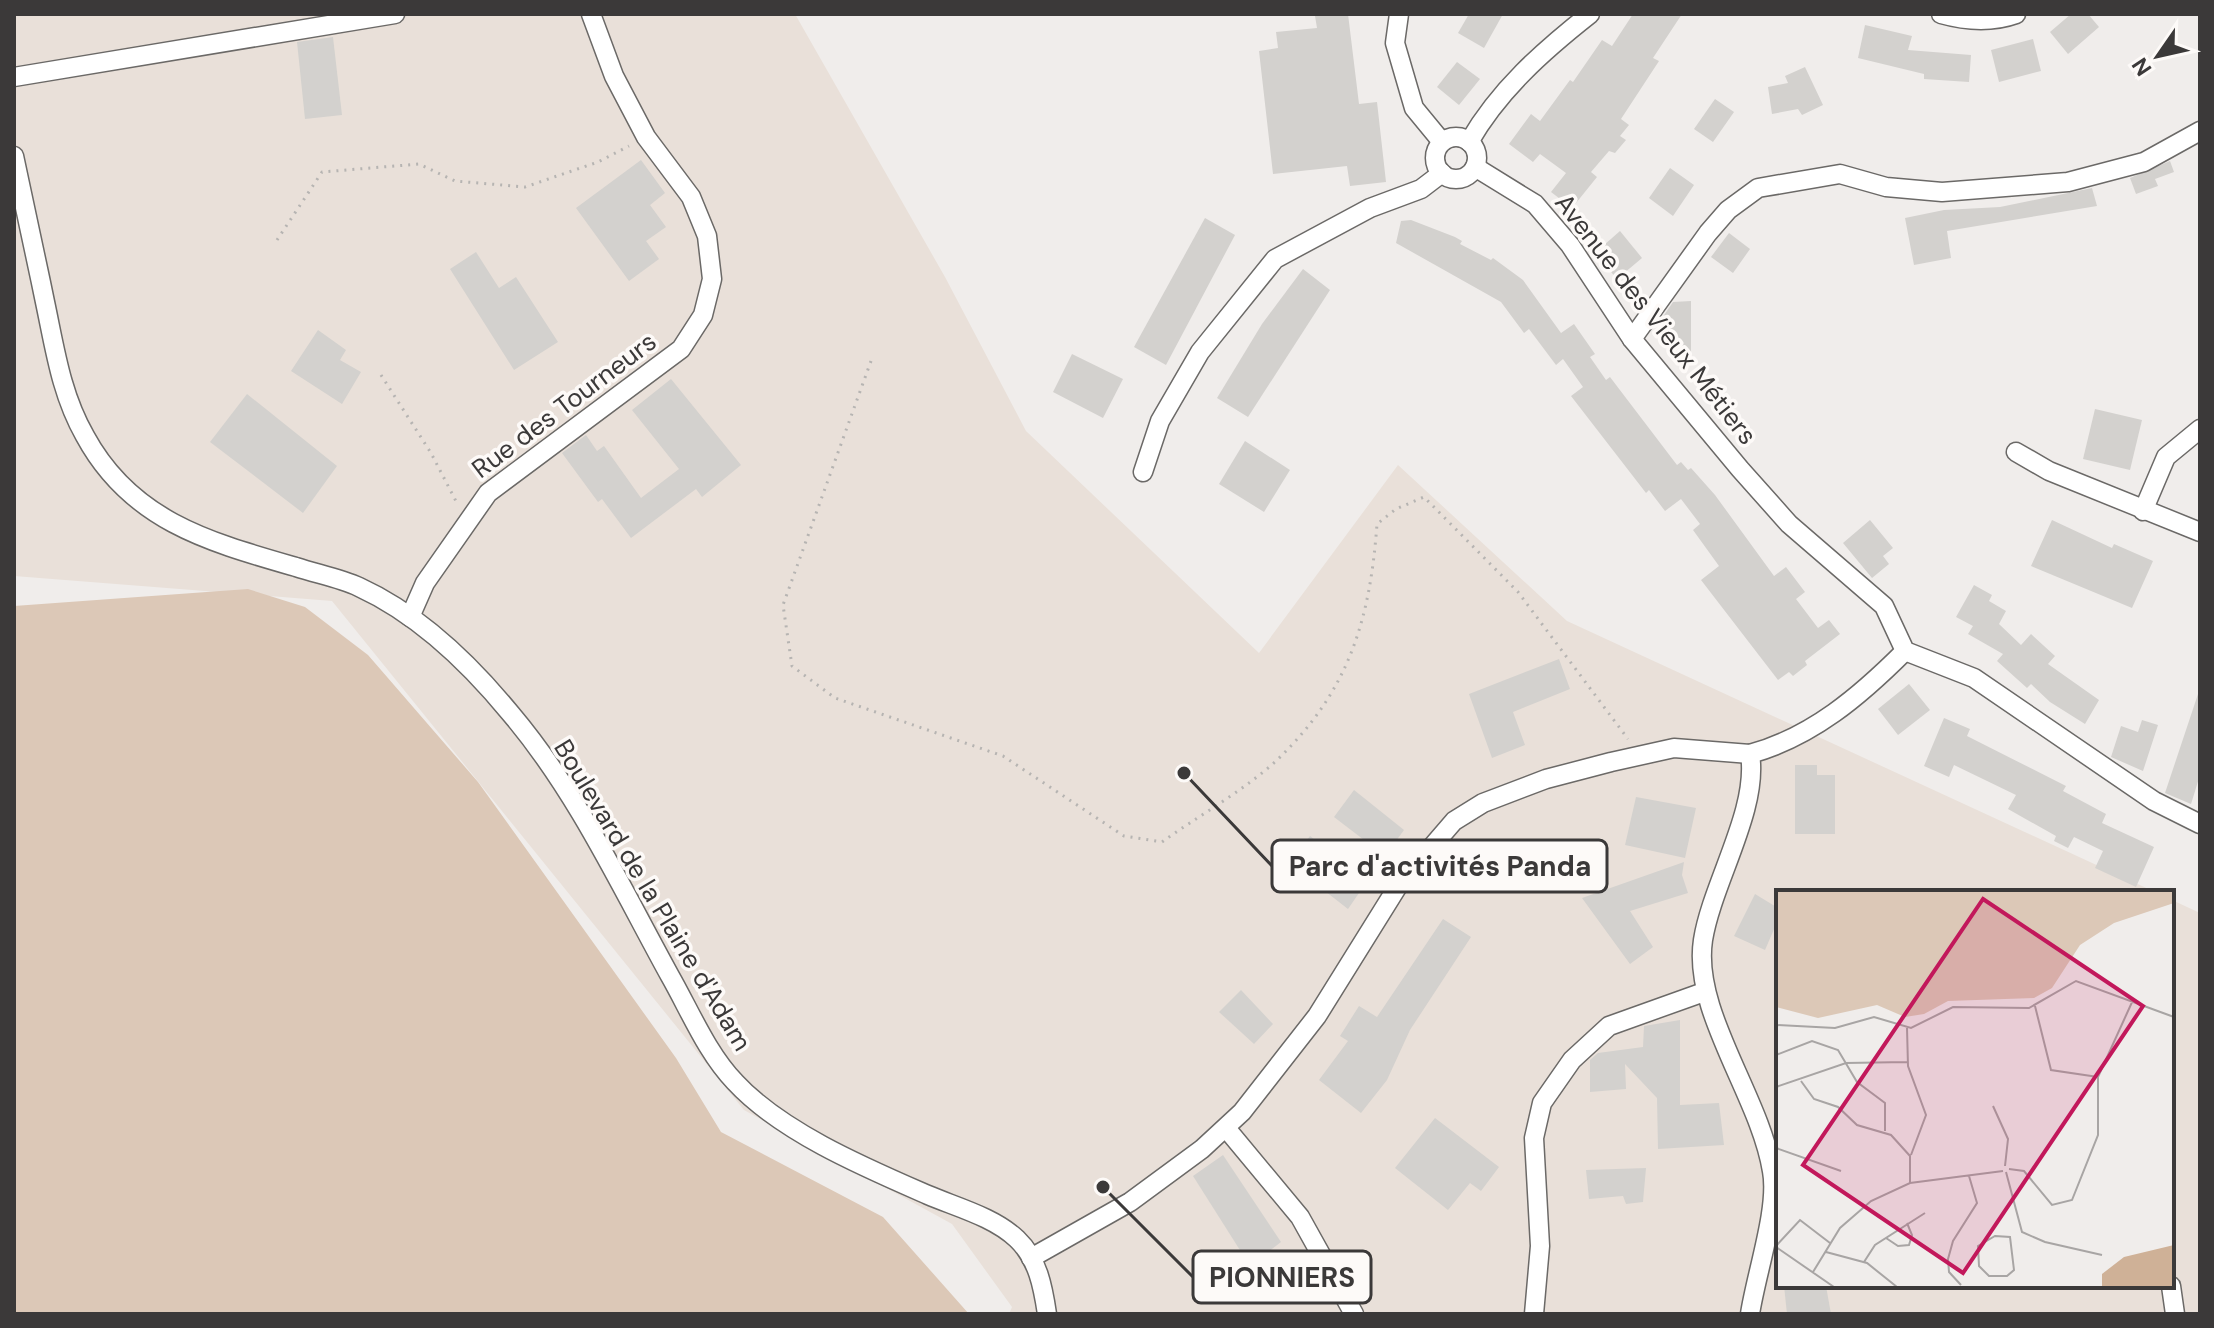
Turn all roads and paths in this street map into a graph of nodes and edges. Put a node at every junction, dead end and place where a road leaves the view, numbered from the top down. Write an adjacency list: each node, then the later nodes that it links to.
1 (395, 14): 7 (street)
2 (591, 14): 9 (street, Rue des Tourneurs)
3 (1399, 14): 10 (street)
4 (1590, 14): 11 (street)
5 (1941, 14): 6 (street)
6 (2016, 14)
7 (14, 77)
8 (2200, 131): 16 (street)
9 (646, 137): 15 (path); 23 (street, Rue des Tourneurs)
10 (1442, 142): 11 (street); 14 (street)
11 (1469, 142): 13 (street)
12 (14, 156): 25 (street, Boulevard de la Plaine d'Adam)
13 (1475, 167): 14 (street); 16 (street, Avenue des Vieux Métiers)
14 (1442, 173): 21 (street)
15 (277, 240)
16 (1632, 339): 26 (street, Avenue des Vieux Métiers)
17 (871, 361): 28 (path)
18 (381, 375): 23 (path)
19 (2200, 429): 22 (street)
20 (2016, 452): 22 (street)
21 (1143, 472)
22 (2143, 511): 24 (street)
23 (467, 523): 25 (street, Rue des Tourneurs)
24 (2200, 532)
25 (410, 617): 32 (street, Boulevard de la Plaine d'Adam)
26 (1905, 651): 27 (street); 29 (street)
27 (1750, 754): 28 (street); 30 (street)
28 (1641, 755): 31 (street)
29 (2200, 824)
30 (1704, 992): 36 (street); 37 (street)
31 (1226, 1128): 32 (street); 35 (street)
32 (1031, 1258): 34 (street, Boulevard de la Plaine d'Adam)
33 (2171, 1288): 38 (street)
34 (1047, 1314)
35 (1354, 1314)
36 (1534, 1314)
37 (1750, 1314)
38 (2175, 1314)

